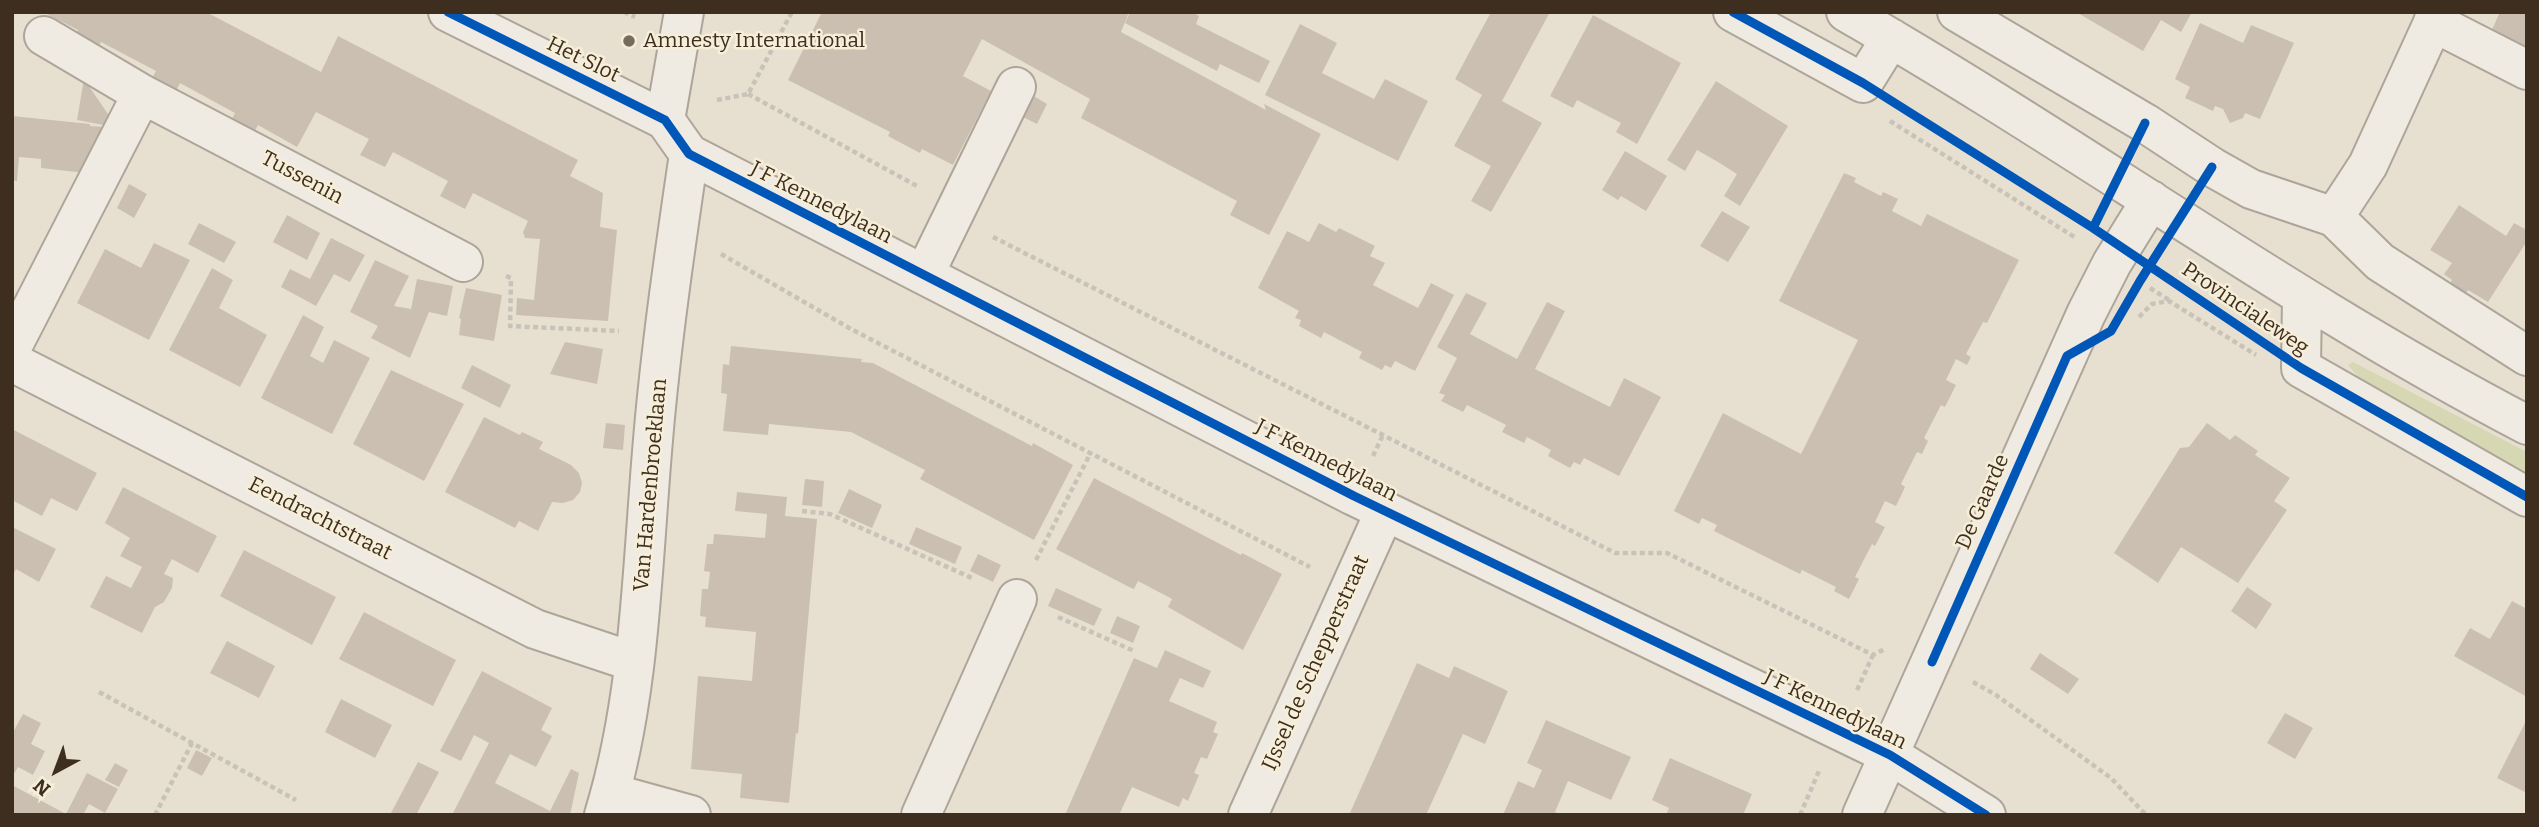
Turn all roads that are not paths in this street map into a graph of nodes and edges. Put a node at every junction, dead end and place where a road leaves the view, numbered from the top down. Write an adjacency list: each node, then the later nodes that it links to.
1 (448, 12): 12 (street, Het Slot)
2 (684, 12): 12 (street)
3 (1733, 12): 8 (street)
4 (1846, 12): 8 (street, Provincialeweg)
5 (1957, 12): 15 (street)
6 (2435, 17): 9 (street); 15 (street)
7 (44, 36): 11 (street, Tussenin)
8 (1891, 38): 14 (street, Provincialeweg)
9 (2527, 70)
10 (1016, 87): 17 (street)
11 (142, 94): 16 (street, Tussenin); 19 (street)
12 (665, 120): 13 (street, J F Kennedylaan)
13 (689, 154): 17 (street, J F Kennedylaan); 26 (street, Van Hardenbroeklaan)
14 (2151, 200): 18 (street, Provincialeweg); 27 (street, De Gaarde)
15 (2334, 217): 20 (street)
16 (463, 262)
17 (924, 275): 24 (street, J F Kennedylaan)
18 (2302, 297): 22 (street, Provincialeweg); 23 (street, Provincialeweg)
19 (12, 347)
20 (2527, 356)
21 (12, 362): 26 (street, Eendrachtstraat)
22 (2527, 425)
23 (2527, 497)
24 (1385, 511): 27 (street, J F Kennedylaan); 31 (street, IJssel de Schepperstraat)
25 (1017, 599): 30 (street)
26 (634, 662): 28 (street, Van Hardenbroeklaan)
27 (1890, 755): 32 (street, De Gaarde); 33 (street, J F Kennedylaan)
28 (608, 804): 29 (street)
29 (691, 815)
30 (921, 815)
31 (1248, 815)
32 (1862, 815)
33 (1986, 815)

